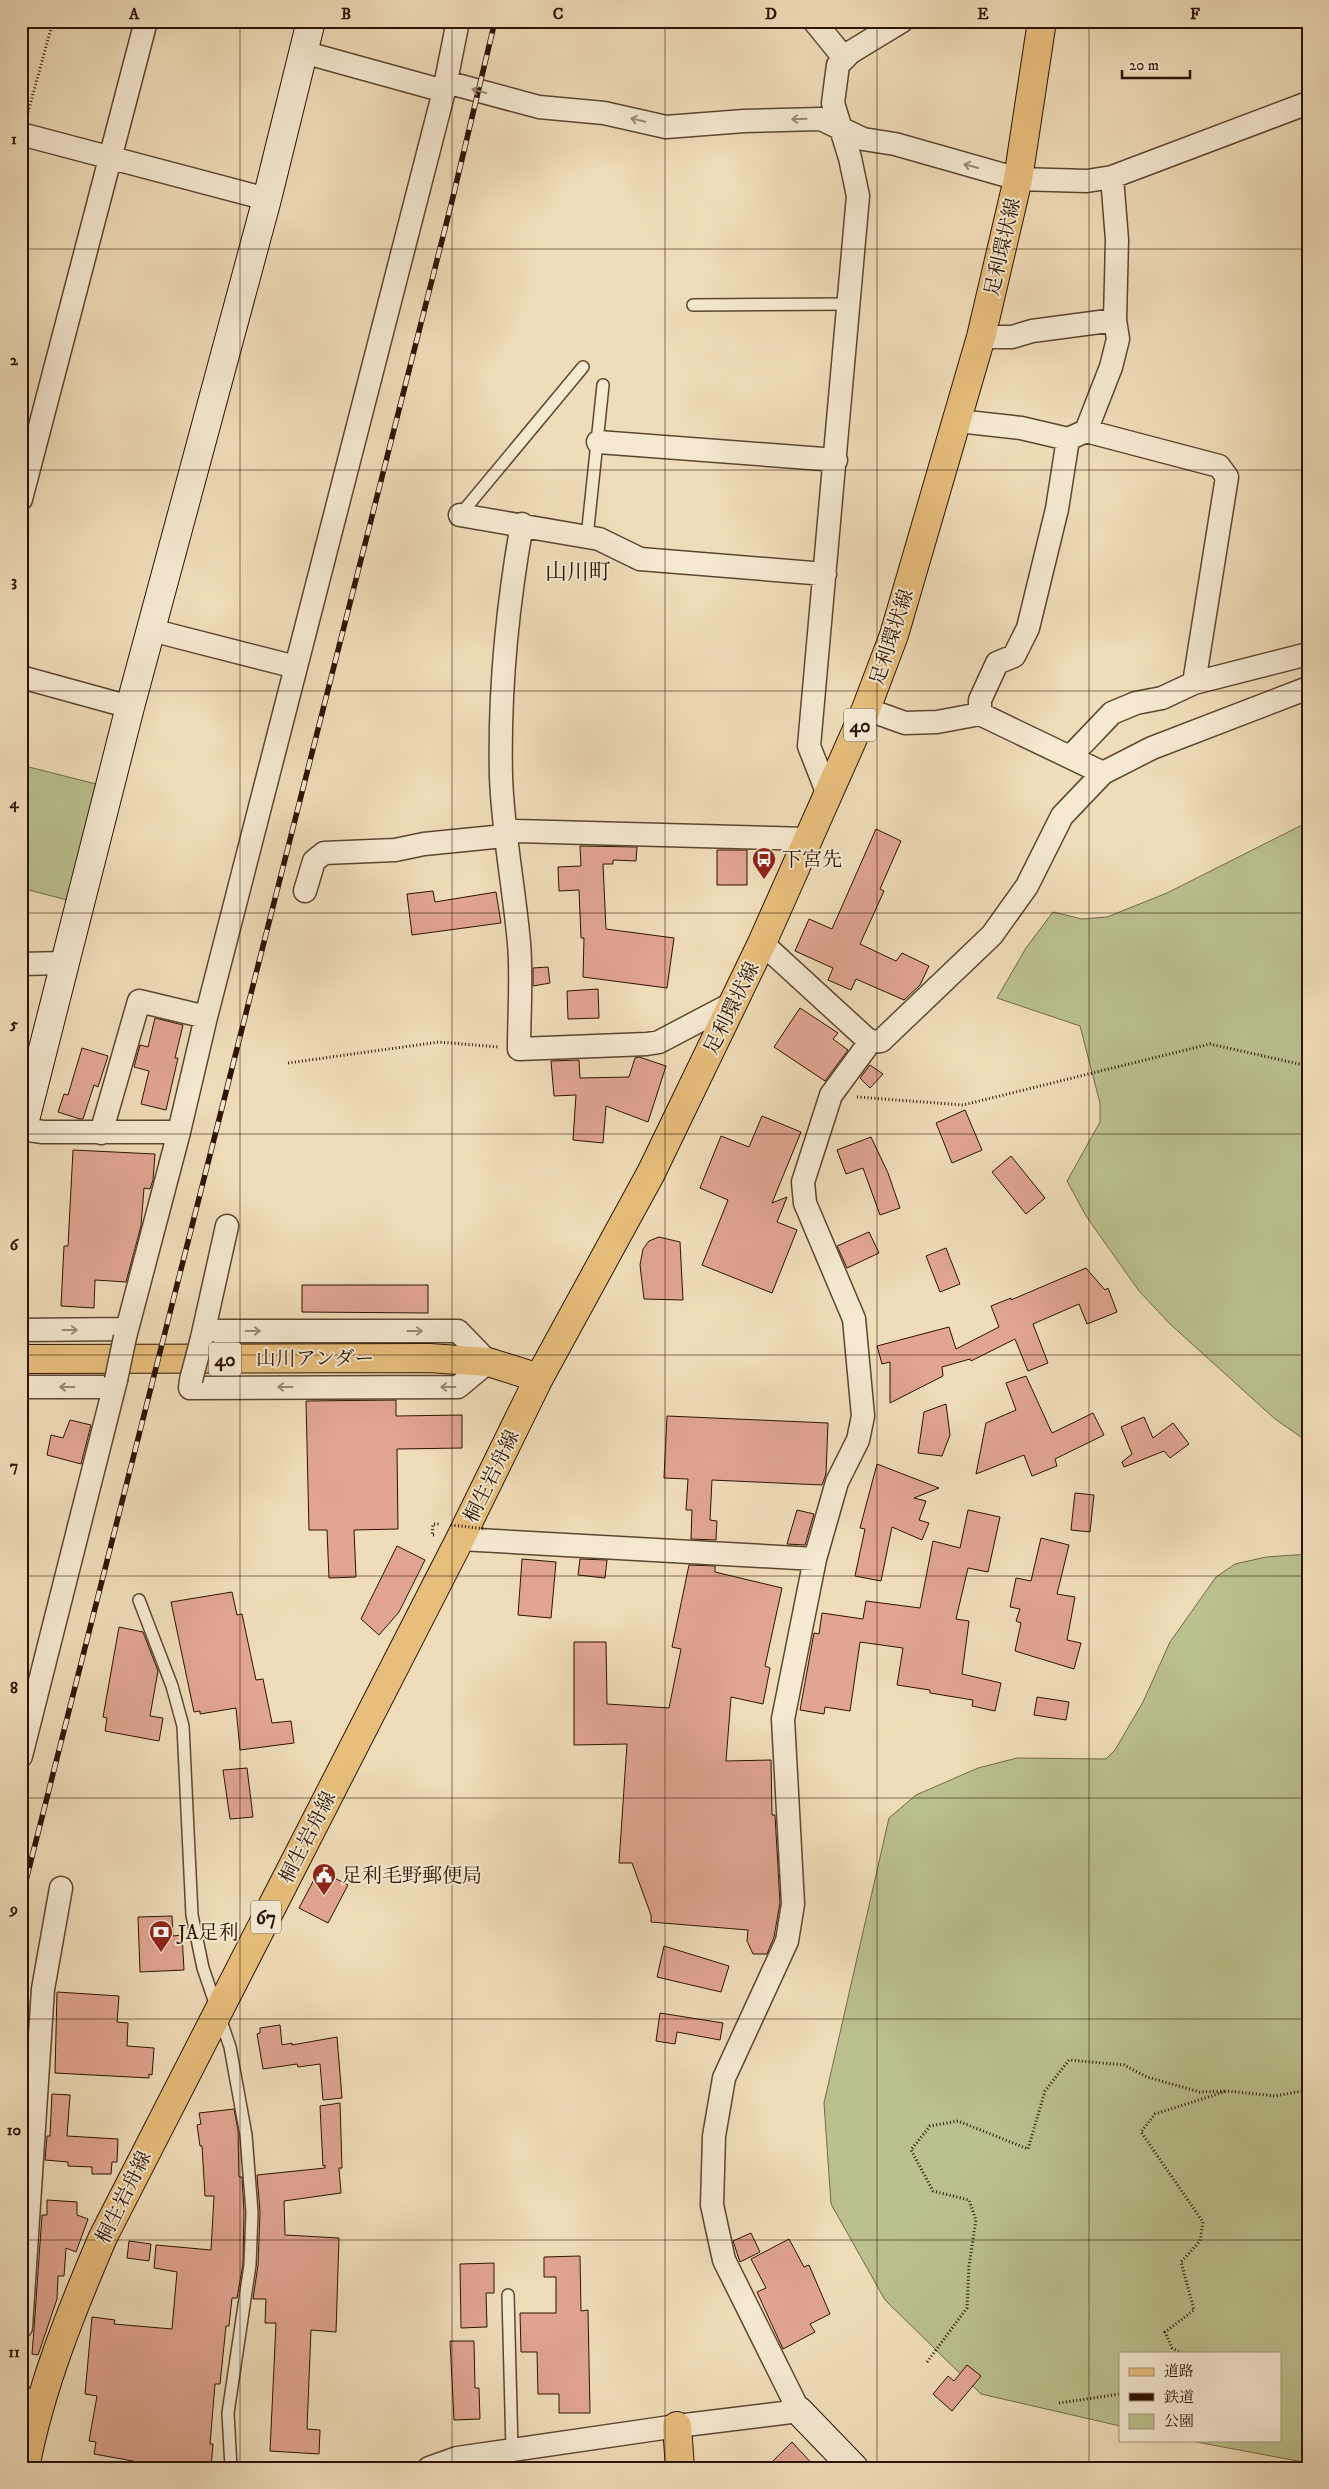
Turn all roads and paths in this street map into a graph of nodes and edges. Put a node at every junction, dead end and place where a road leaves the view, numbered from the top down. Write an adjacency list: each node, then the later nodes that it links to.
1 (53, 21): 13 (path)
2 (146, 21): 14 (street)
3 (311, 21): 8 (street)
4 (458, 21): 10 (street)
5 (814, 21): 9 (street)
6 (902, 21): 9 (street)
7 (1042, 21): 16 (main road, 足利環状線 / 40)
8 (303, 52): 10 (street); 17 (street)
9 (844, 58): 12 (street)
10 (445, 86): 12 (street, one-way to 10); 35 (street)
11 (1308, 103): 15 (street)
12 (841, 128): 16 (street, one-way to 12); 18 (street)
13 (22, 134): 14 (street)
14 (112, 157): 17 (street); 28 (street)
15 (1112, 177): 16 (street); 20 (street)
16 (1018, 179): 21 (main road, 足利環状線 / 40)
17 (267, 199): 33 (street)
18 (850, 304): 19 (lane); 27 (street)
19 (693, 305)
20 (1115, 320): 21 (street); 25 (street)
21 (982, 337): 24 (main road, 足利環状線 / 40)
22 (583, 367): 29 (lane)
23 (603, 385): 26 (lane)
24 (958, 421): 25 (street); 40 (main road, 足利環状線 / 40)
25 (1077, 435): 37 (street); 41 (street)
26 (598, 442): 27 (street); 31 (lane)
27 (836, 460): 32 (street)
28 (21, 499)
29 (460, 514): 30 (street)
30 (522, 524): 31 (street); 45 (street)
31 (588, 537): 32 (street)
32 (825, 574): 44 (street)
33 (151, 630): 35 (street); 39 (street)
34 (1308, 654): 37 (street)
35 (296, 667): 52 (street)
36 (21, 677): 39 (street)
37 (1194, 683): 42 (street)
38 (1308, 688): 43 (street)
39 (130, 707): 49 (street)
40 (866, 709): 41 (street); 44 (main road, 足利環状線 / 40)
41 (980, 714): 42 (street)
42 (1070, 757): 43 (street)
43 (1103, 773): 53 (street)
44 (829, 797): 46 (main road, 足利環状線 / 40)
45 (505, 834): 46 (street); 47 (street); 54 (street)
46 (810, 839): 48 (main road, 足利環状線 / 40)
47 (305, 891)
48 (762, 943): 51 (main road, 足利環状線 / 40); 53 (street)
49 (64, 963): 50 (street); 58 (street)
50 (21, 964)
51 (733, 1002): 54 (street); 67 (main road, 足利環状線 / 40)
52 (206, 1017): 59 (street); 60 (street)
53 (870, 1042): 57 (street)
54 (519, 1049): 55 (path)
55 (288, 1063)
56 (1308, 1066): 57 (path)
57 (831, 1095): 72 (street)
58 (21, 1127): 60 (street)
59 (179, 1132): 60 (street); 63 (street)
60 (101, 1133)
61 (227, 1226): 64 (street)
62 (21, 1330): 63 (street, one-way to 63)
63 (126, 1333): 68 (street, bridge)
64 (203, 1334): 66 (street, one-way to 66); 66 (street, one-way to 64, bridge)
65 (21, 1359): 66 (main road, 山川アンダー / 40)
66 (488, 1362): 67 (main road, 40)
67 (539, 1378): 71 (main road, 桐生岩舟線 / 67)
68 (115, 1384): 69 (street, one-way to 69); 74 (street)
69 (21, 1387)
70 (486, 1528): 71 (path, bridge)
71 (455, 1532): 72 (street); 76 (main road, 桐生岩舟線 / 67)
72 (816, 1559): 86 (street)
73 (139, 1600): 76 (lane)
74 (21, 1756)
75 (61, 1888): 80 (street)
76 (217, 2012): 87 (main road, 桐生岩舟線 / 67); 91 (lane)
77 (1308, 2090): 78 (path)
78 (1227, 2091): 81 (path); 82 (path)
79 (508, 2296): 89 (lane)
80 (21, 2326)
81 (1180, 2352)
82 (927, 2362)
83 (1119, 2394): 85 (path)
84 (21, 2396): 87 (street)
85 (1059, 2403)
86 (799, 2411): 88 (street); 94 (street)
87 (34, 2422): 90 (main road, 桐生岩舟線 / 67)
88 (677, 2426): 89 (street); 93 (main road)
89 (512, 2450): 92 (street)
90 (25, 2468)
91 (231, 2468)
92 (429, 2468)
93 (680, 2468)
94 (854, 2468)

